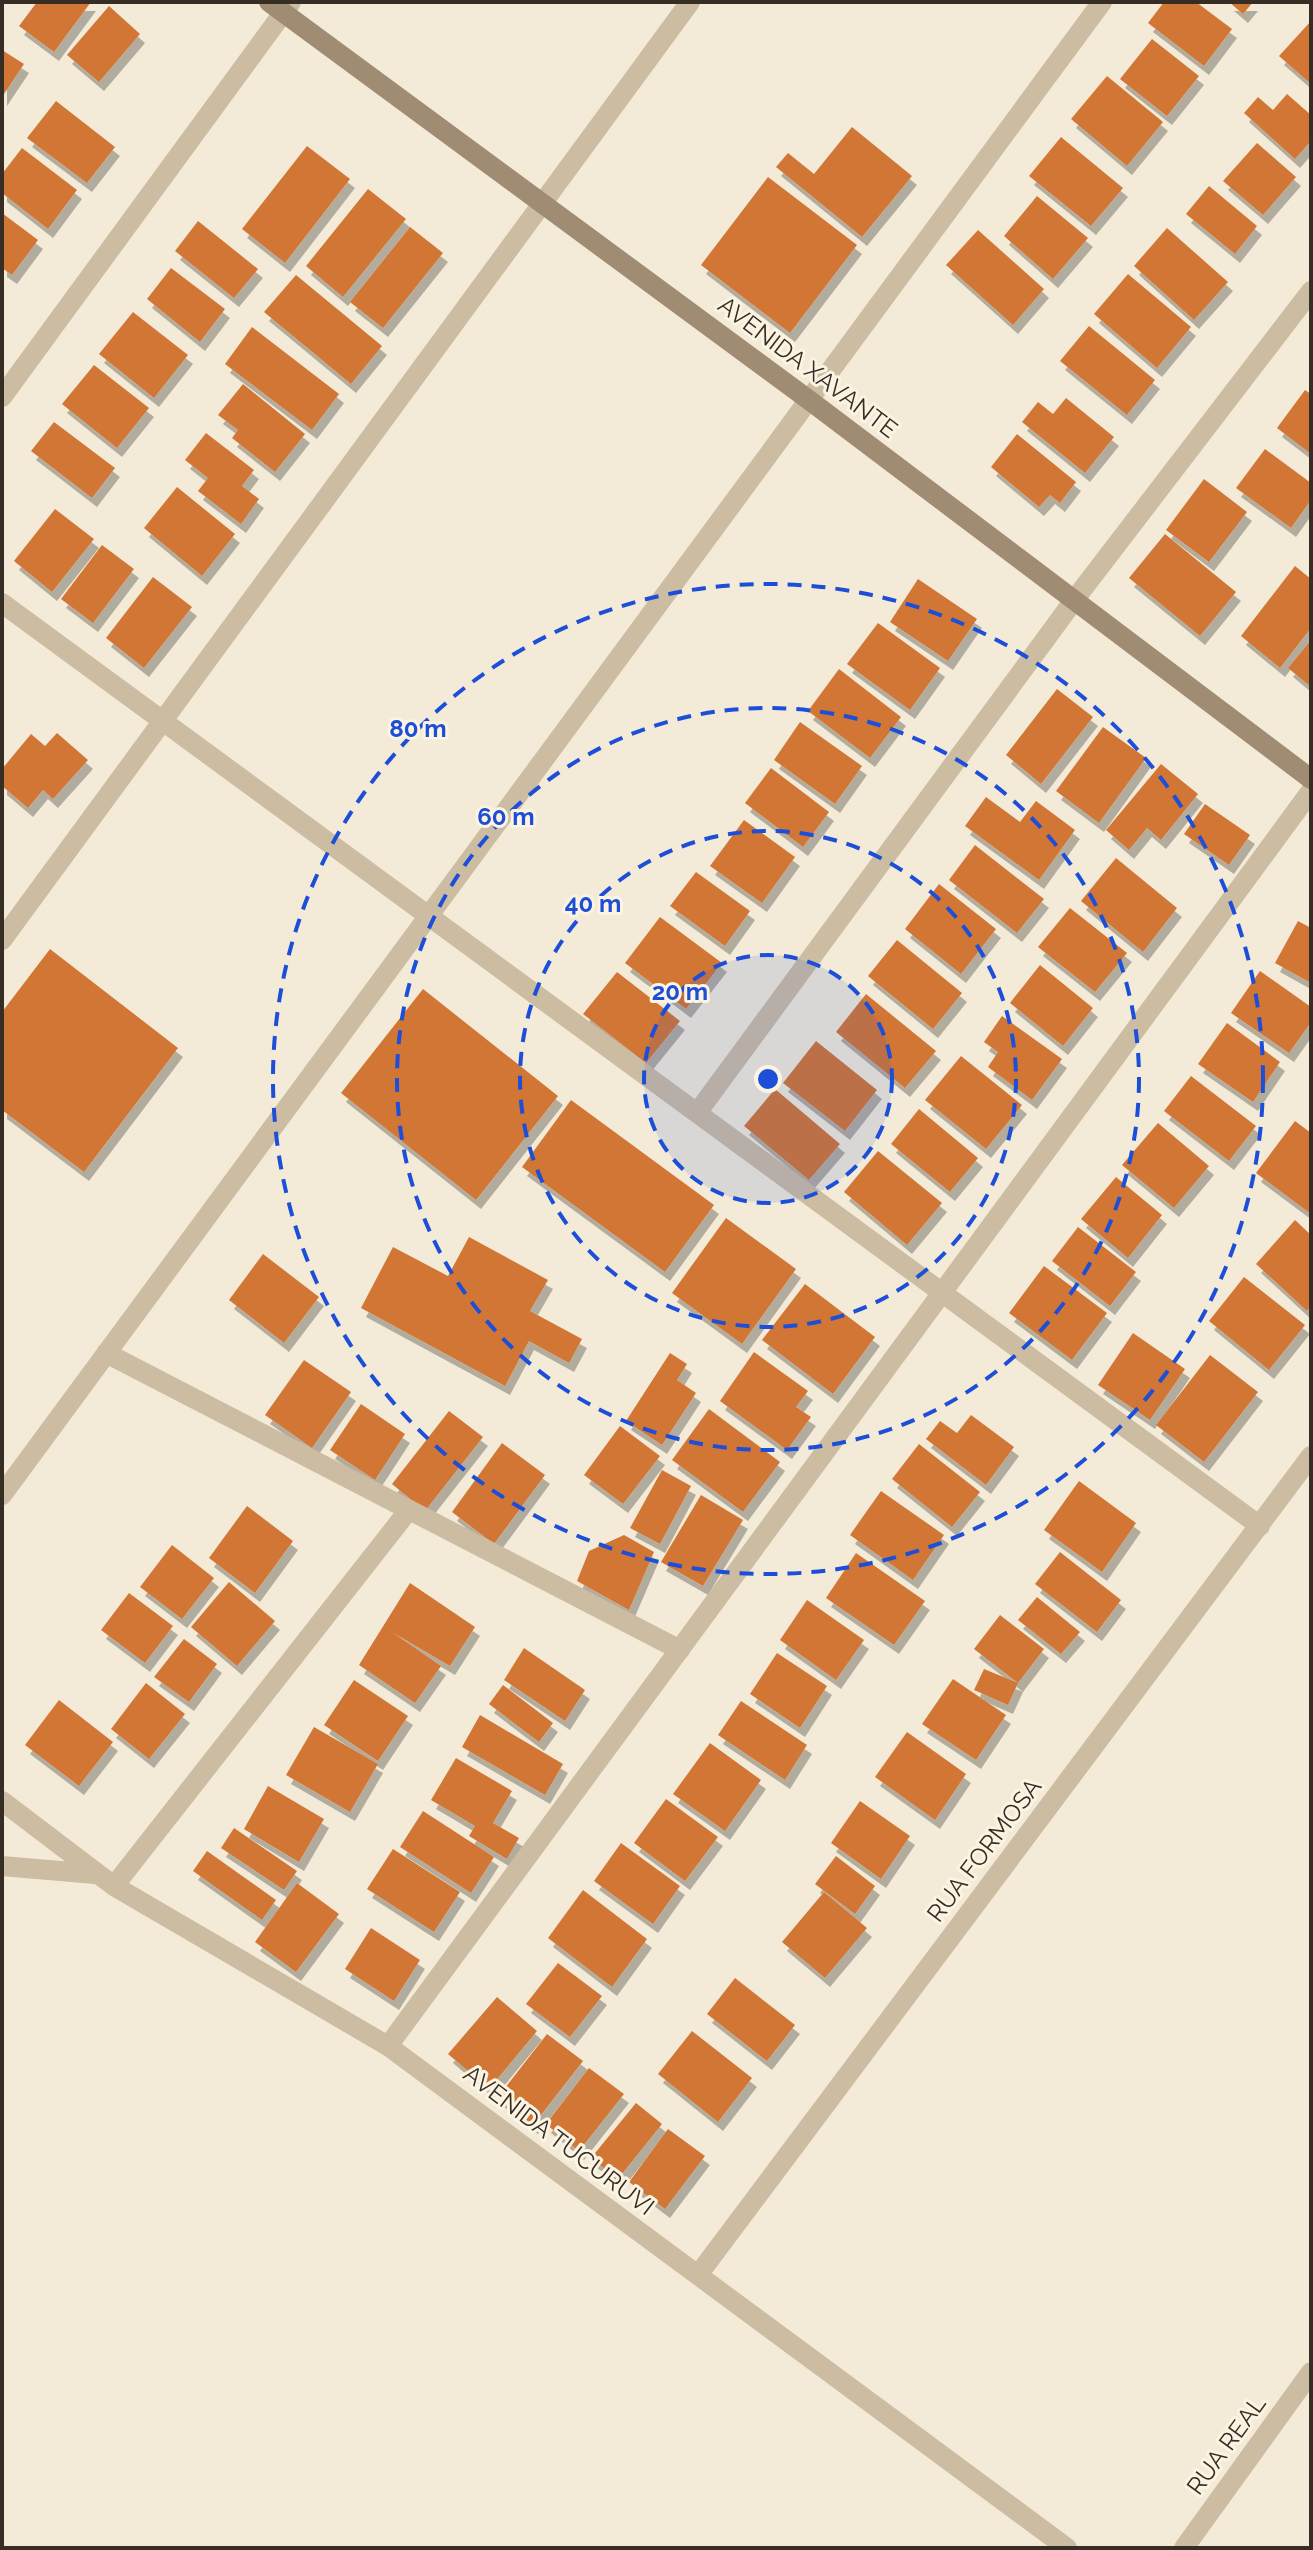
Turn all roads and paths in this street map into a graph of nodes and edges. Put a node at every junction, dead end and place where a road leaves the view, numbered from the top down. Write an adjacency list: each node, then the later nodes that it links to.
1 (690, 2): 4 (street)
2 (1102, 2): 7 (street)
3 (281, 5): 4 (street, AVENIDA XAVANTE); 6 (street)
4 (542, 203): 7 (street, AVENIDA XAVANTE); 10 (street)
5 (1311, 291): 8 (street)
6 (2, 397)
7 (809, 400): 8 (street, AVENIDA XAVANTE); 13 (street)
8 (1075, 599): 11 (street, AVENIDA XAVANTE); 15 (street)
9 (2, 603): 10 (street)
10 (163, 721): 13 (street); 14 (street)
11 (1311, 779)
12 (1311, 791): 16 (street)
13 (430, 915): 15 (street); 17 (street)
14 (2, 940)
15 (697, 1113): 16 (street)
16 (942, 1293): 21 (street); 22 (street)
17 (106, 1353): 19 (street); 20 (street)
18 (1311, 1456): 21 (street, RUA FORMOSA)
19 (2, 1495)
20 (408, 1511): 22 (street); 26 (street)
21 (1260, 1526): 28 (street, RUA FORMOSA)
22 (680, 1650): 27 (street)
23 (2, 1801): 25 (street, AVENIDA TUCURUVI)
24 (2, 1866): 25 (street)
25 (95, 1874): 26 (street, AVENIDA TUCURUVI)
26 (114, 1886): 27 (street, AVENIDA TUCURUVI)
27 (388, 2046): 28 (street, AVENIDA TUCURUVI)
28 (698, 2275): 30 (street, AVENIDA TUCURUVI)
29 (1311, 2372): 31 (street, RUA REAL)
30 (1067, 2548)
31 (1184, 2548)

